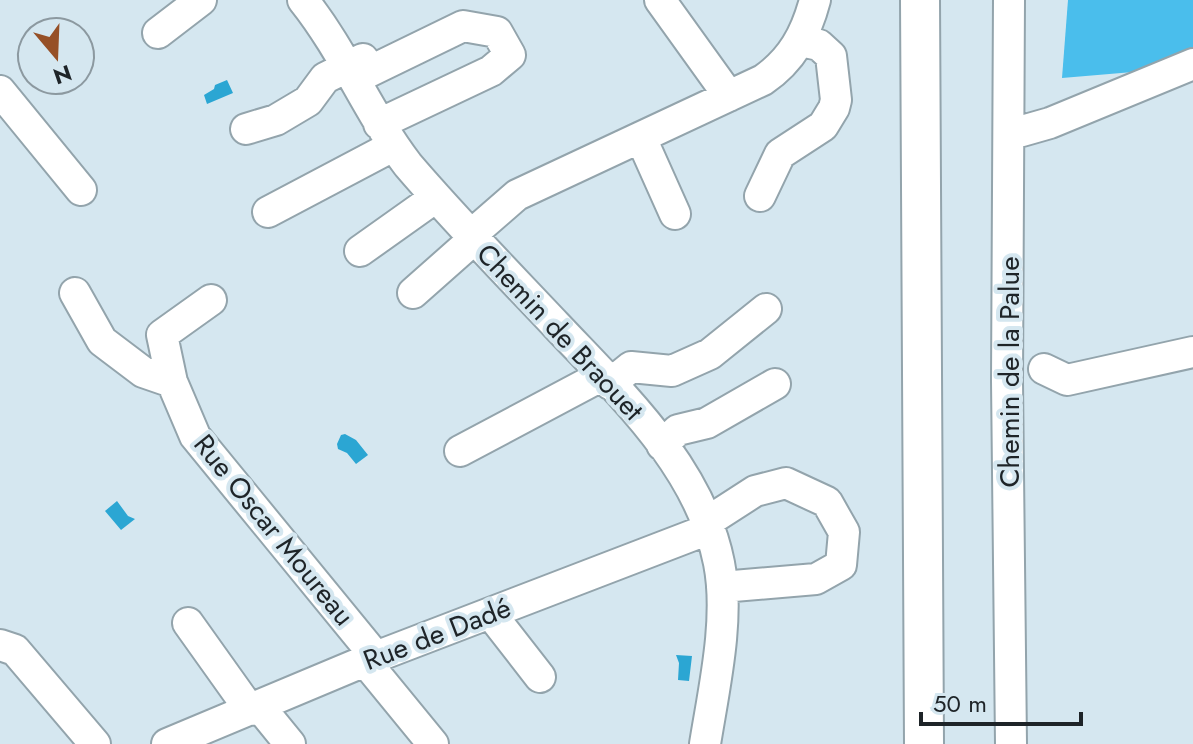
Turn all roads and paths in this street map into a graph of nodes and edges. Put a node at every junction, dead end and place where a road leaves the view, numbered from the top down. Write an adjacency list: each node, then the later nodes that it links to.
1 (201, 0): 8 (street)
2 (660, 0): 13 (street)
3 (815, 0): 9 (street, Chemin de Braouet)
4 (920, 0): 52 (main road)
5 (1009, 0): 16 (street, Chemin de la Palue)
6 (311, 2): 11 (street)
7 (451, 17): 11 (street)
8 (158, 33)
9 (801, 41): 13 (street, Chemin de Braouet); 22 (street)
10 (1193, 64): 16 (street)
11 (351, 72): 15 (street); 17 (street); 17 (street)
12 (0, 91): 14 (street)
13 (729, 96): 18 (street, Chemin de Braouet)
14 (25, 124): 19 (street); 20 (street); 21 (street)
15 (246, 129)
16 (1010, 131): 53 (street, Chemin de la Palue)
17 (386, 135): 23 (street); 24 (street)
18 (641, 138): 25 (street); 26 (street, Chemin de Braouet)
19 (66, 139)
20 (35, 164)
21 (81, 190)
22 (760, 196)
23 (436, 197): 26 (street); 27 (street)
24 (268, 212)
25 (675, 214)
26 (473, 237): 29 (street); 34 (street, Chemin de Braouet)
27 (360, 251)
28 (75, 293): 35 (street)
29 (413, 293)
30 (211, 300): 35 (street, Rue Oscar Moureau)
31 (766, 309): 34 (street)
32 (1193, 352): 33 (street)
33 (1044, 369)
34 (606, 379): 37 (street, Chemin de Braouet); 38 (street)
35 (172, 382): 44 (street, Rue Oscar Moureau)
36 (775, 384): 37 (street)
37 (662, 445): 39 (street, Chemin de Braouet)
38 (460, 451)
39 (708, 526): 40 (street, Chemin de Braouet); 40 (street); 41 (street, Rue de Dadé)
40 (722, 587): 51 (street, Chemin de Braouet)
41 (491, 614): 44 (street, Rue de Dadé); 45 (street)
42 (188, 623): 46 (street)
43 (0, 645): 47 (street)
44 (371, 659): 46 (street, Rue de Dadé); 50 (street, Rue Oscar Moureau)
45 (540, 677)
46 (255, 708): 48 (street, Rue de Dadé); 49 (street)
47 (95, 744)
48 (167, 744)
49 (290, 744)
50 (433, 744)
51 (705, 744)
52 (924, 744)
53 (1011, 744)

